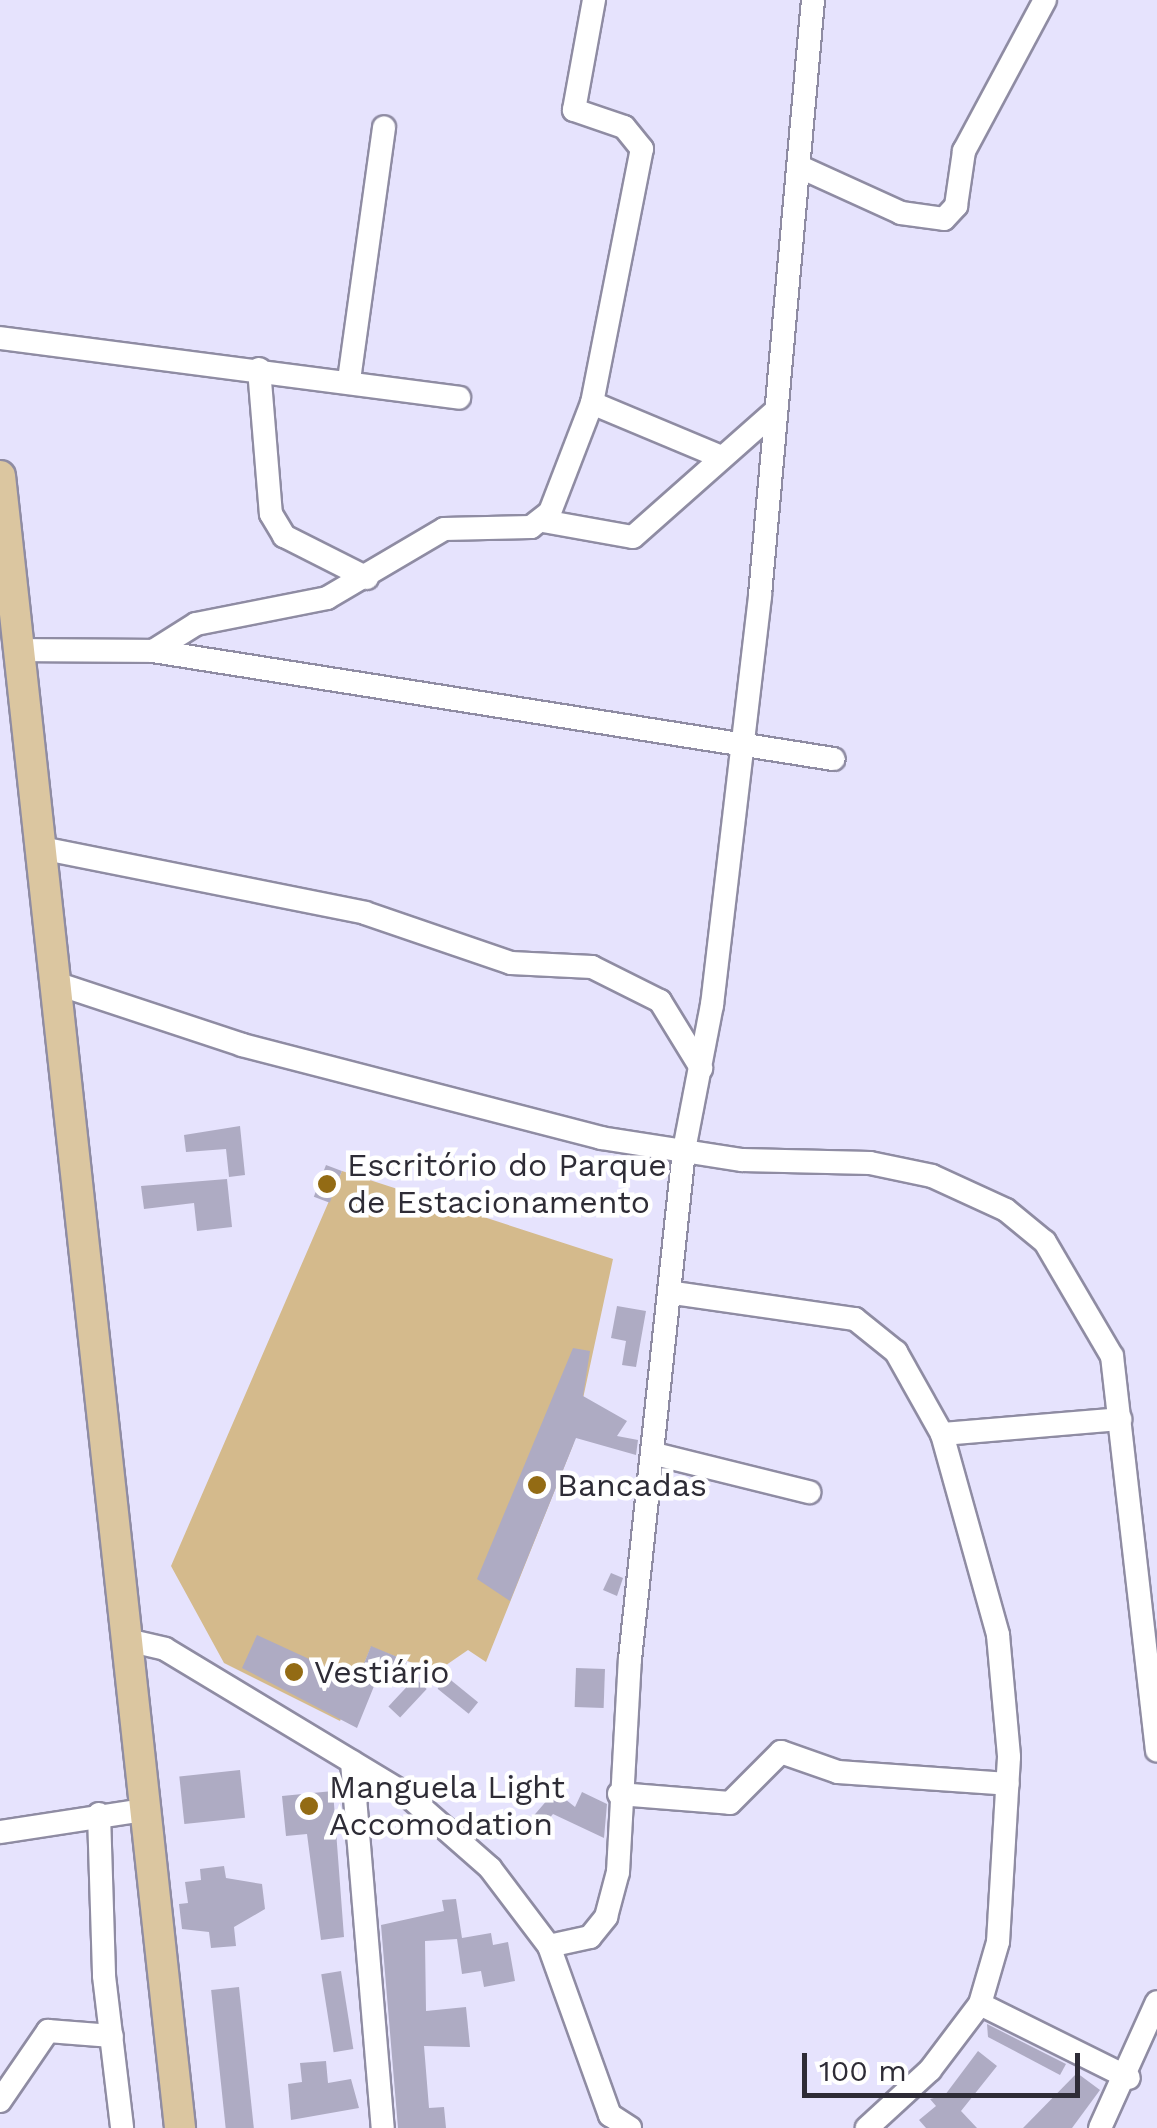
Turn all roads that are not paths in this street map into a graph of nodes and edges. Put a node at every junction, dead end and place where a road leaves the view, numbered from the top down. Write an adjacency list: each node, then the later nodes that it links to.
1 (594, 0): 10 (street)
2 (813, 0): 5 (street)
3 (1045, 0): 5 (street)
4 (384, 127): 8 (street)
5 (798, 166): 11 (street)
6 (0, 338): 7 (street)
7 (259, 368): 8 (street); 15 (street)
8 (349, 380): 9 (street)
9 (459, 398)
10 (592, 402): 12 (street); 14 (street)
11 (773, 412): 12 (street); 18 (street)
12 (719, 456): 14 (street)
13 (0, 476): 16 (main road)
14 (543, 522): 15 (street)
15 (367, 578): 17 (street)
16 (20, 650): 17 (street); 20 (main road)
17 (154, 650): 18 (street)
18 (738, 741): 19 (street); 22 (street)
19 (833, 759)
20 (41, 848): 21 (main road); 22 (street)
21 (55, 983): 23 (street); 29 (main road)
22 (701, 1068): 23 (street)
23 (684, 1150): 24 (street); 25 (street)
24 (674, 1293): 26 (street); 27 (street)
25 (1120, 1419): 26 (street); 30 (street)
26 (942, 1434): 32 (street)
27 (655, 1454): 28 (street); 33 (street)
28 (809, 1492)
29 (127, 1640): 31 (street); 34 (main road)
30 (1157, 1750)
31 (352, 1762): 37 (street); 46 (street)
32 (1008, 1784): 33 (street); 39 (street)
33 (620, 1794): 37 (street)
34 (144, 1810): 35 (street); 45 (main road)
35 (99, 1814): 36 (street); 40 (street)
36 (0, 1832)
37 (549, 1946): 42 (street)
38 (1157, 2002): 41 (street)
39 (980, 2004): 41 (street); 49 (street)
40 (112, 2036): 43 (street); 44 (street)
41 (1129, 2078): 50 (street)
42 (600, 2092): 47 (street); 48 (street)
43 (0, 2101)
44 (122, 2128)
45 (180, 2128)
46 (383, 2128)
47 (595, 2128)
48 (630, 2128)
49 (867, 2128)
50 (1100, 2128)

